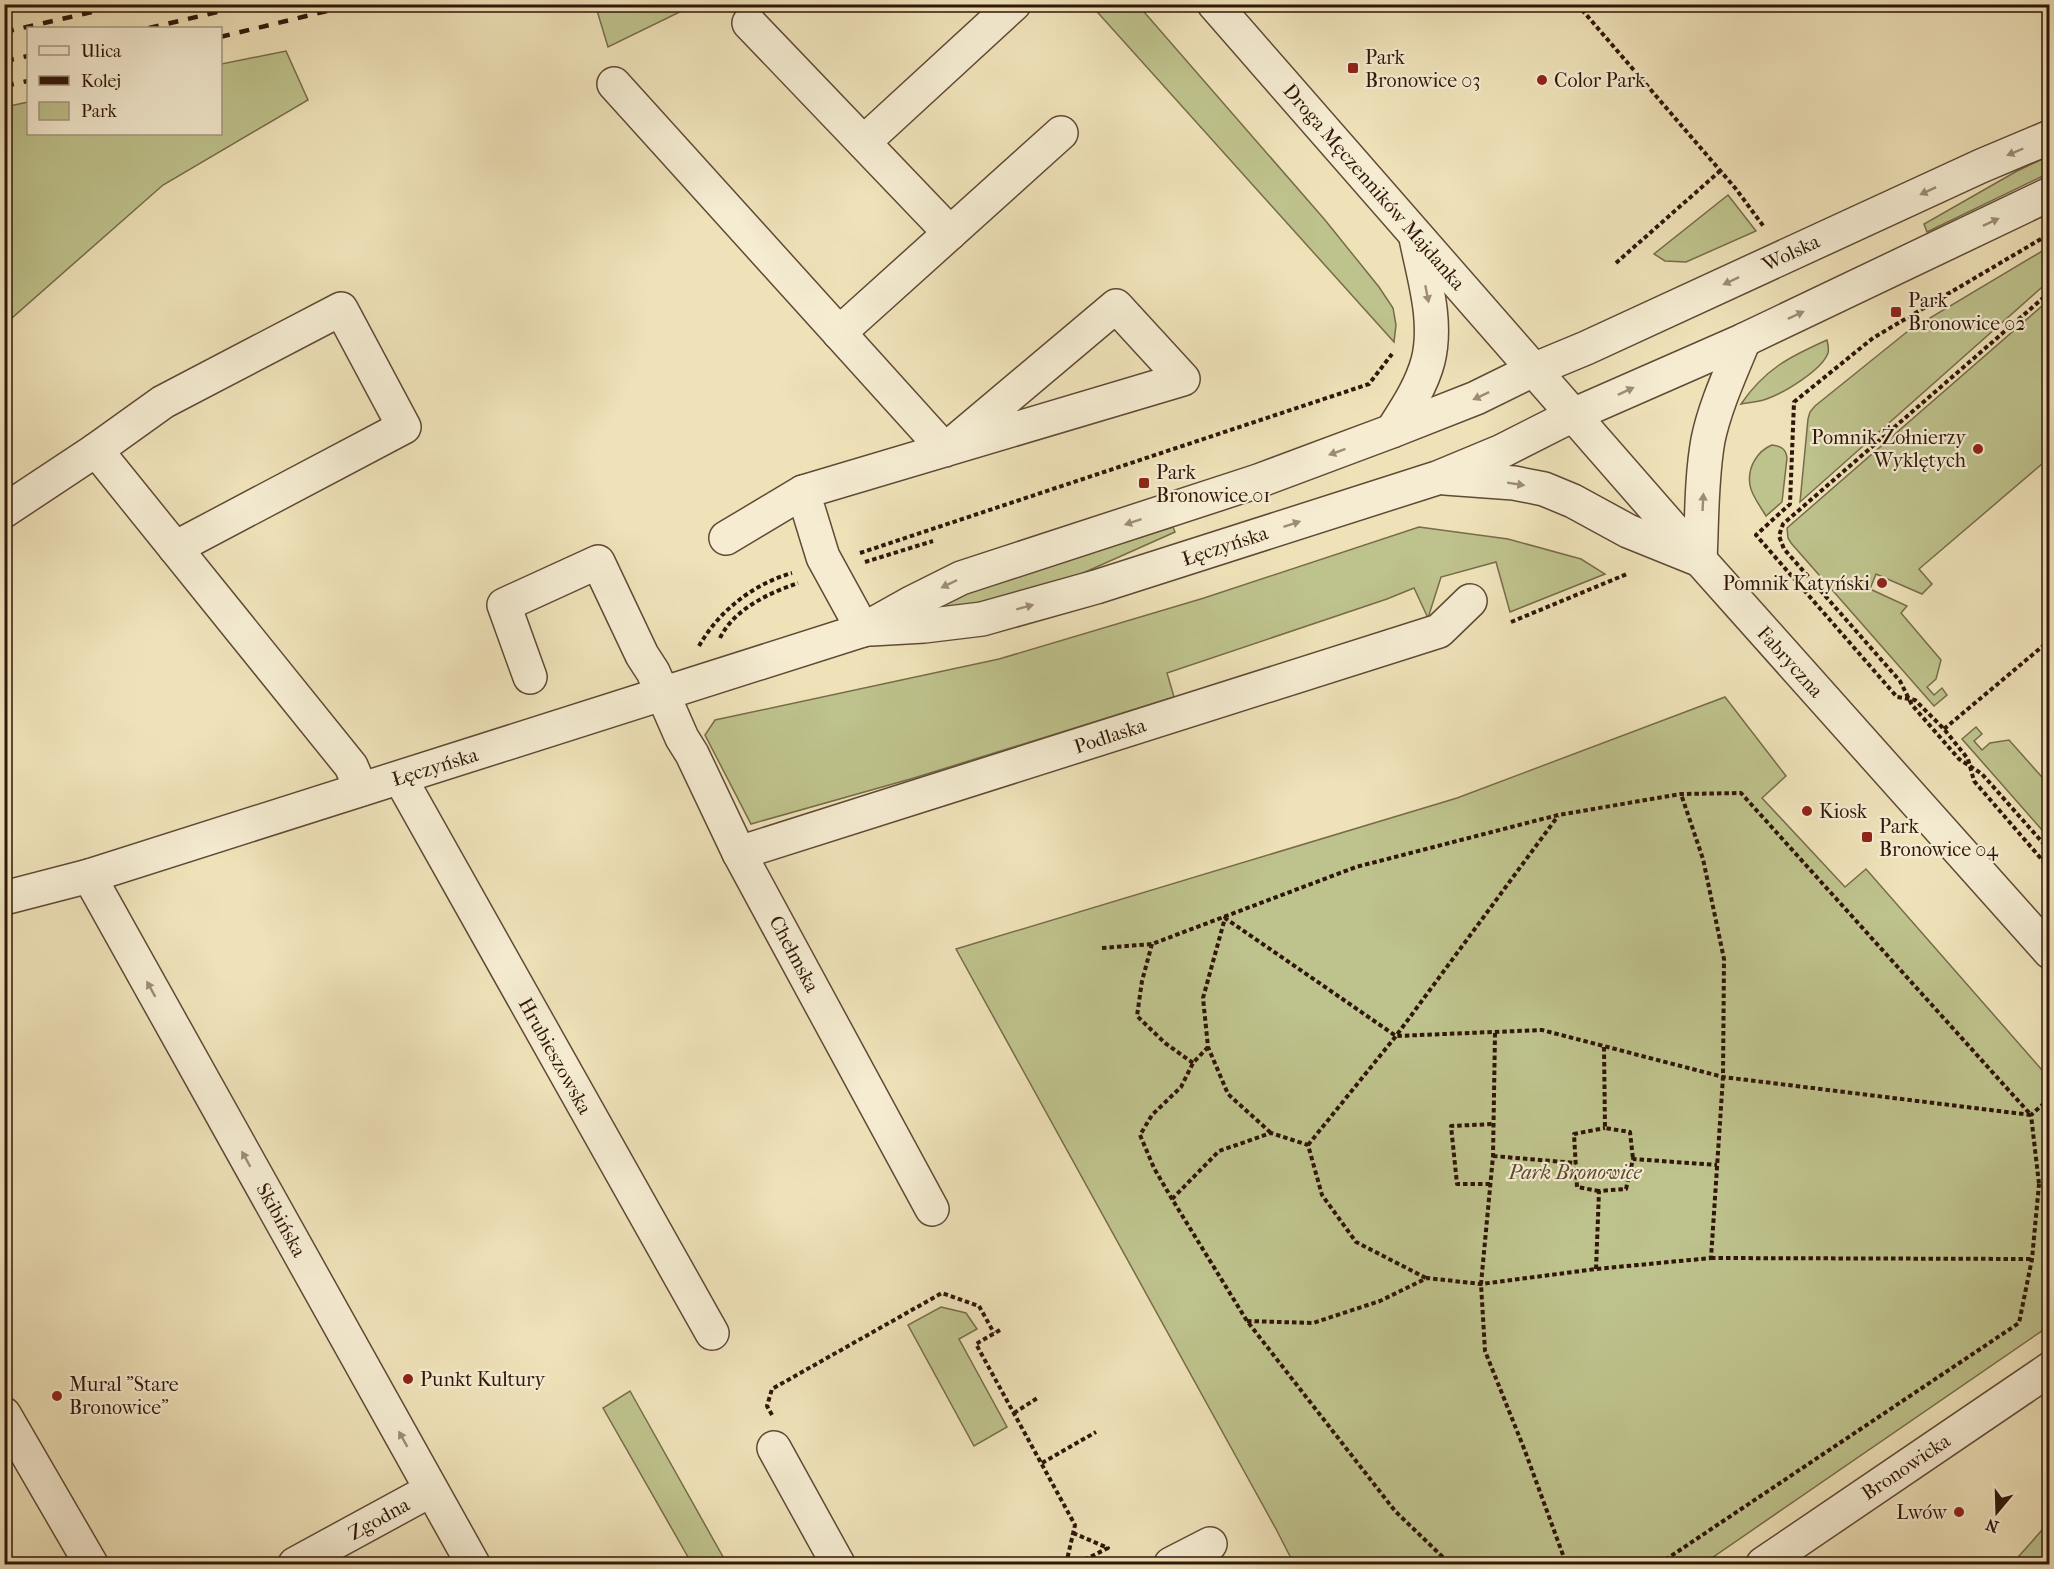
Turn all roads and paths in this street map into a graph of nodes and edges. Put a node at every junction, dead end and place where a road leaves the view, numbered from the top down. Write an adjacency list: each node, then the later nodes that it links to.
1 (1014, 4): 10 (street)
2 (1214, 4): 16 (street, Droga Męczenników Majdanka)
3 (1577, 4): 11 (path)
4 (2044, 4): 5 (path)
5 (2049, 10)
6 (749, 23): 10 (street)
7 (614, 84): 19 (street)
8 (1060, 133): 14 (street)
9 (2049, 137): 22 (street, Wolska, one-way to 22)
10 (864, 142): 14 (street)
11 (1720, 171): 13 (path); 17 (path)
12 (2049, 194): 20 (street, one-way to 12)
13 (1761, 223)
14 (950, 232): 19 (street)
15 (2049, 235): 42 (path)
16 (1416, 236): 22 (street, Droga Męczenników Majdanka); 24 (street, one-way to 24)
17 (1616, 263)
18 (2049, 292): 42 (path)
19 (839, 333): 26 (street)
20 (1744, 340): 23 (street, one-way to 20); 32 (street, one-way to 20)
21 (1396, 350): 33 (path)
22 (1533, 370): 23 (street, Fabryczna); 24 (street, Łęczyńska, one-way to 24)
23 (1573, 415): 27 (street, Łęczyńska); 32 (street, Fabryczna)
24 (1392, 431): 37 (street, Łęczyńska, one-way to 37)
25 (96, 450): 29 (street); 31 (street); 31 (street)
26 (945, 450): 26 (street); 28 (street)
27 (1437, 478): 32 (street, one-way to 32); 37 (street, Łęczyńska, one-way to 27)
28 (803, 492): 30 (street); 33 (street)
29 (4, 511)
30 (726, 538)
31 (175, 548): 46 (street)
32 (1700, 560): 58 (street, Fabryczna)
33 (827, 564): 37 (street); 39 (path)
34 (1627, 574): 36 (path)
35 (1470, 601): 50 (street, Podlaska)
36 (1511, 622)
37 (863, 630): 41 (street, Łęczyńska)
38 (2049, 640): 43 (path)
39 (697, 649)
40 (530, 677): 41 (street, Chełmska)
41 (663, 694): 45 (street, Łęczyńska); 50 (street, Chełmska)
42 (1908, 698): 43 (path); 44 (path)
43 (1944, 729): 44 (path)
44 (1971, 766): 49 (path); 51 (path)
45 (400, 778): 46 (street, Łęczyńska); 88 (street, Hrubieszowska)
46 (362, 789): 53 (street, Łęczyńska)
47 (1681, 794): 48 (path); 64 (path); 66 (path)
48 (1558, 815): 55 (path); 60 (path)
49 (2049, 852): 51 (path)
50 (739, 853): 80 (street, Chełmska)
51 (2042, 860): 52 (path)
52 (2049, 869)
53 (89, 876): 54 (street, Łęczyńska); 98 (street, Skibińska, one-way to 53)
54 (4, 898)
55 (1225, 918): 56 (path); 60 (path); 61 (path)
56 (1152, 944): 57 (path); 63 (path)
57 (1102, 948)
58 (2049, 952)
59 (1496, 1033): 60 (path); 62 (path); 67 (path)
60 (1396, 1036): 70 (path)
61 (1208, 1047): 63 (path); 69 (path)
62 (1604, 1047): 64 (path); 68 (path)
63 (1193, 1063): 79 (path)
64 (1723, 1077): 66 (path); 74 (path)
65 (2049, 1098): 66 (path)
66 (2031, 1115): 76 (path)
67 (1493, 1124): 71 (path); 75 (path)
68 (1605, 1128): 72 (path); 73 (path)
69 (1270, 1133): 70 (path); 79 (path)
70 (1308, 1145): 84 (path)
71 (1493, 1156): 73 (path); 75 (path)
72 (1632, 1159): 74 (path); 78 (path)
73 (1576, 1163): 78 (path)
74 (1717, 1165): 81 (path)
75 (1490, 1184): 85 (path)
76 (2038, 1184): 77 (path); 82 (path)
77 (2049, 1186)
78 (1599, 1191): 83 (path)
79 (1172, 1199): 86 (path)
80 (932, 1209)
81 (1711, 1258): 82 (path); 83 (path)
82 (2032, 1258): 110 (path)
83 (1596, 1269): 85 (path)
84 (1427, 1278): 85 (path); 86 (path)
85 (1481, 1284): 109 (path)
86 (1247, 1321): 108 (path)
87 (1000, 1330): 89 (path)
88 (712, 1333)
89 (994, 1333): 92 (path); 94 (path)
90 (2049, 1369): 111 (street, Bronowicka)
91 (1039, 1397): 92 (path)
92 (1014, 1413): 97 (path)
93 (4, 1414): 101 (street)
94 (772, 1416)
95 (1096, 1432): 97 (path)
96 (774, 1448): 104 (street)
97 (1042, 1463): 99 (path)
98 (431, 1490): 102 (street, Zgodna); 103 (street, Skibińska)
99 (1073, 1533): 105 (path); 106 (path)
100 (1210, 1544): 107 (street)
101 (91, 1564)
102 (295, 1564)
103 (473, 1564)
104 (838, 1564)
105 (1066, 1564)
106 (1076, 1564)
107 (1171, 1564)
108 (1450, 1564)
109 (1564, 1564)
110 (1659, 1564)
111 (1763, 1564)

